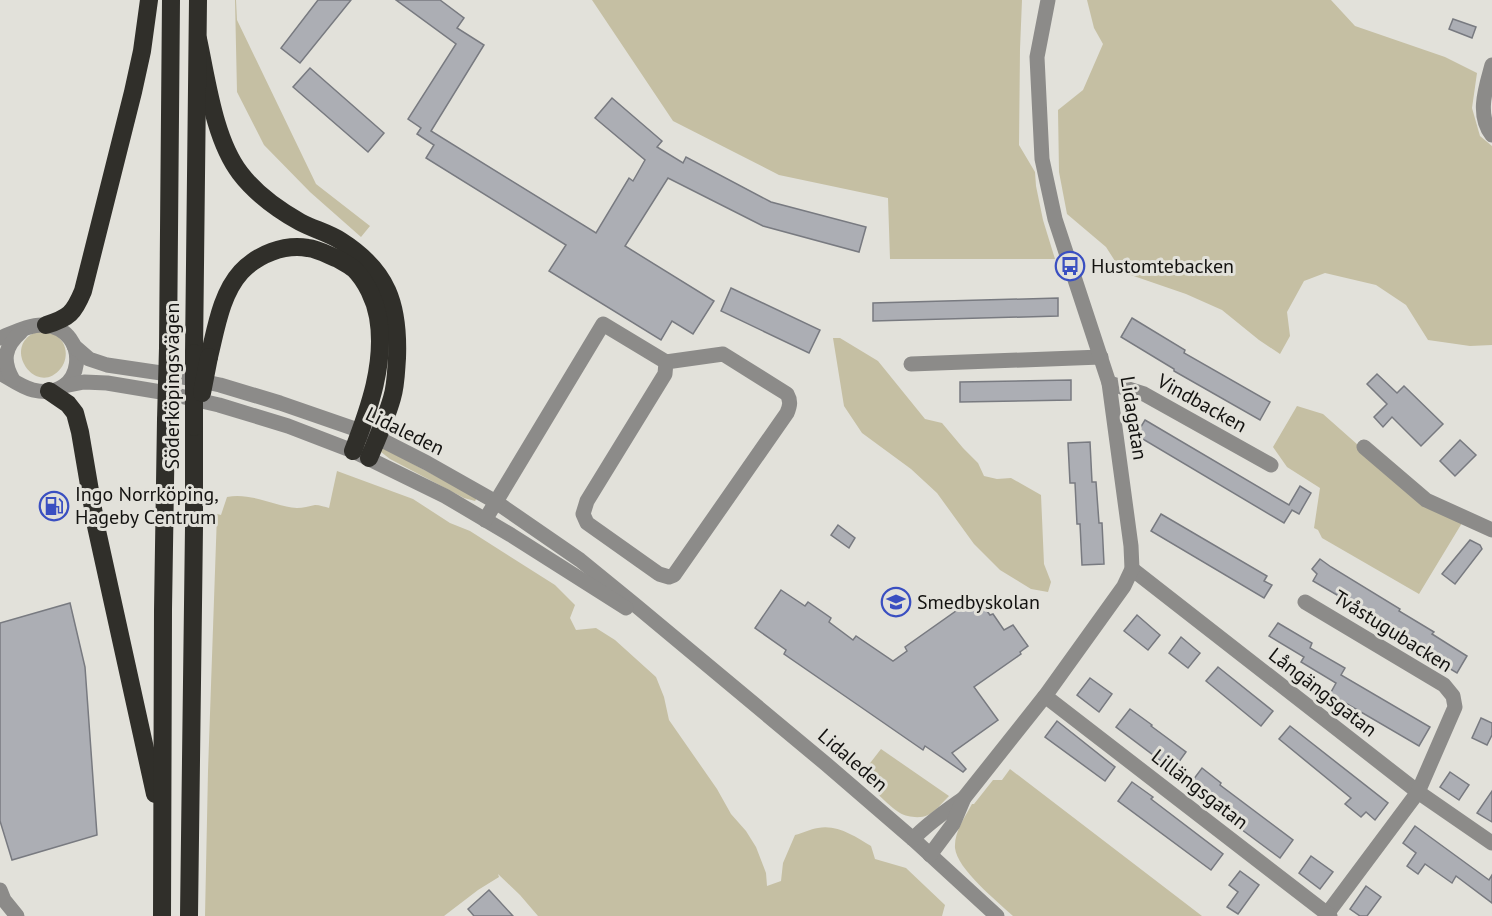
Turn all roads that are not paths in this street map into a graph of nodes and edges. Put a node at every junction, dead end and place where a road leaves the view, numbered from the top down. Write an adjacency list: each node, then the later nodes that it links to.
1 (149, 0): 8 (highway)
2 (171, 0): 32 (highway, Söderköpingsvägen, bridge)
3 (198, 0): 5 (highway, Söderköpingsvägen)
4 (1048, 0): 13 (street, Lidagatan)
5 (198, 39): 12 (highway, Söderköpingsvägen); 19 (highway)
6 (1492, 65): 7 (street)
7 (1492, 135)
8 (46, 325): 9 (street); 11 (street)
9 (23, 330): 10 (street); 16 (street)
10 (0, 338)
11 (74, 346): 18 (street); 19 (street, Lidaleden)
12 (202, 355): 19 (highway); 40 (highway, Söderköpingsvägen, bridge)
13 (1101, 357): 15 (street); 17 (street, Lidagatan)
14 (666, 362): 14 (street); 23 (street)
15 (911, 364)
16 (6, 377): 18 (street)
17 (1109, 382): 22 (street, Vindbacken); 26 (street, Lidagatan)
18 (56, 388): 21 (street, Lidaleden); 32 (highway)
19 (369, 435): 21 (highway); 23 (street, Lidaleden)
20 (1364, 447): 25 (street)
21 (361, 455): 24 (street, Lidaleden)
22 (1271, 465)
23 (496, 502): 24 (street); 28 (street, Lidaleden)
24 (485, 520): 28 (street, Lidaleden)
25 (1492, 530)
26 (1132, 569): 29 (street); 30 (street, Långängsgatan)
27 (1305, 602): 30 (street, Tvåstugubacken)
28 (676, 640): 33 (street, Lidaleden)
29 (1045, 696): 31 (street); 37 (street, Lillängsgatan)
30 (1418, 792): 34 (street, Långängsgatan); 37 (street, Tvåstugubacken)
31 (964, 798): 33 (street); 35 (street)
32 (162, 829): 39 (highway, Söderköpingsvägen)
33 (913, 839): 35 (street, Lidaleden)
34 (1492, 843)
35 (930, 855): 41 (street, Lidaleden)
36 (0, 890): 38 (street)
37 (1328, 915)
38 (17, 916)
39 (162, 916)
40 (189, 916)
41 (997, 916)

